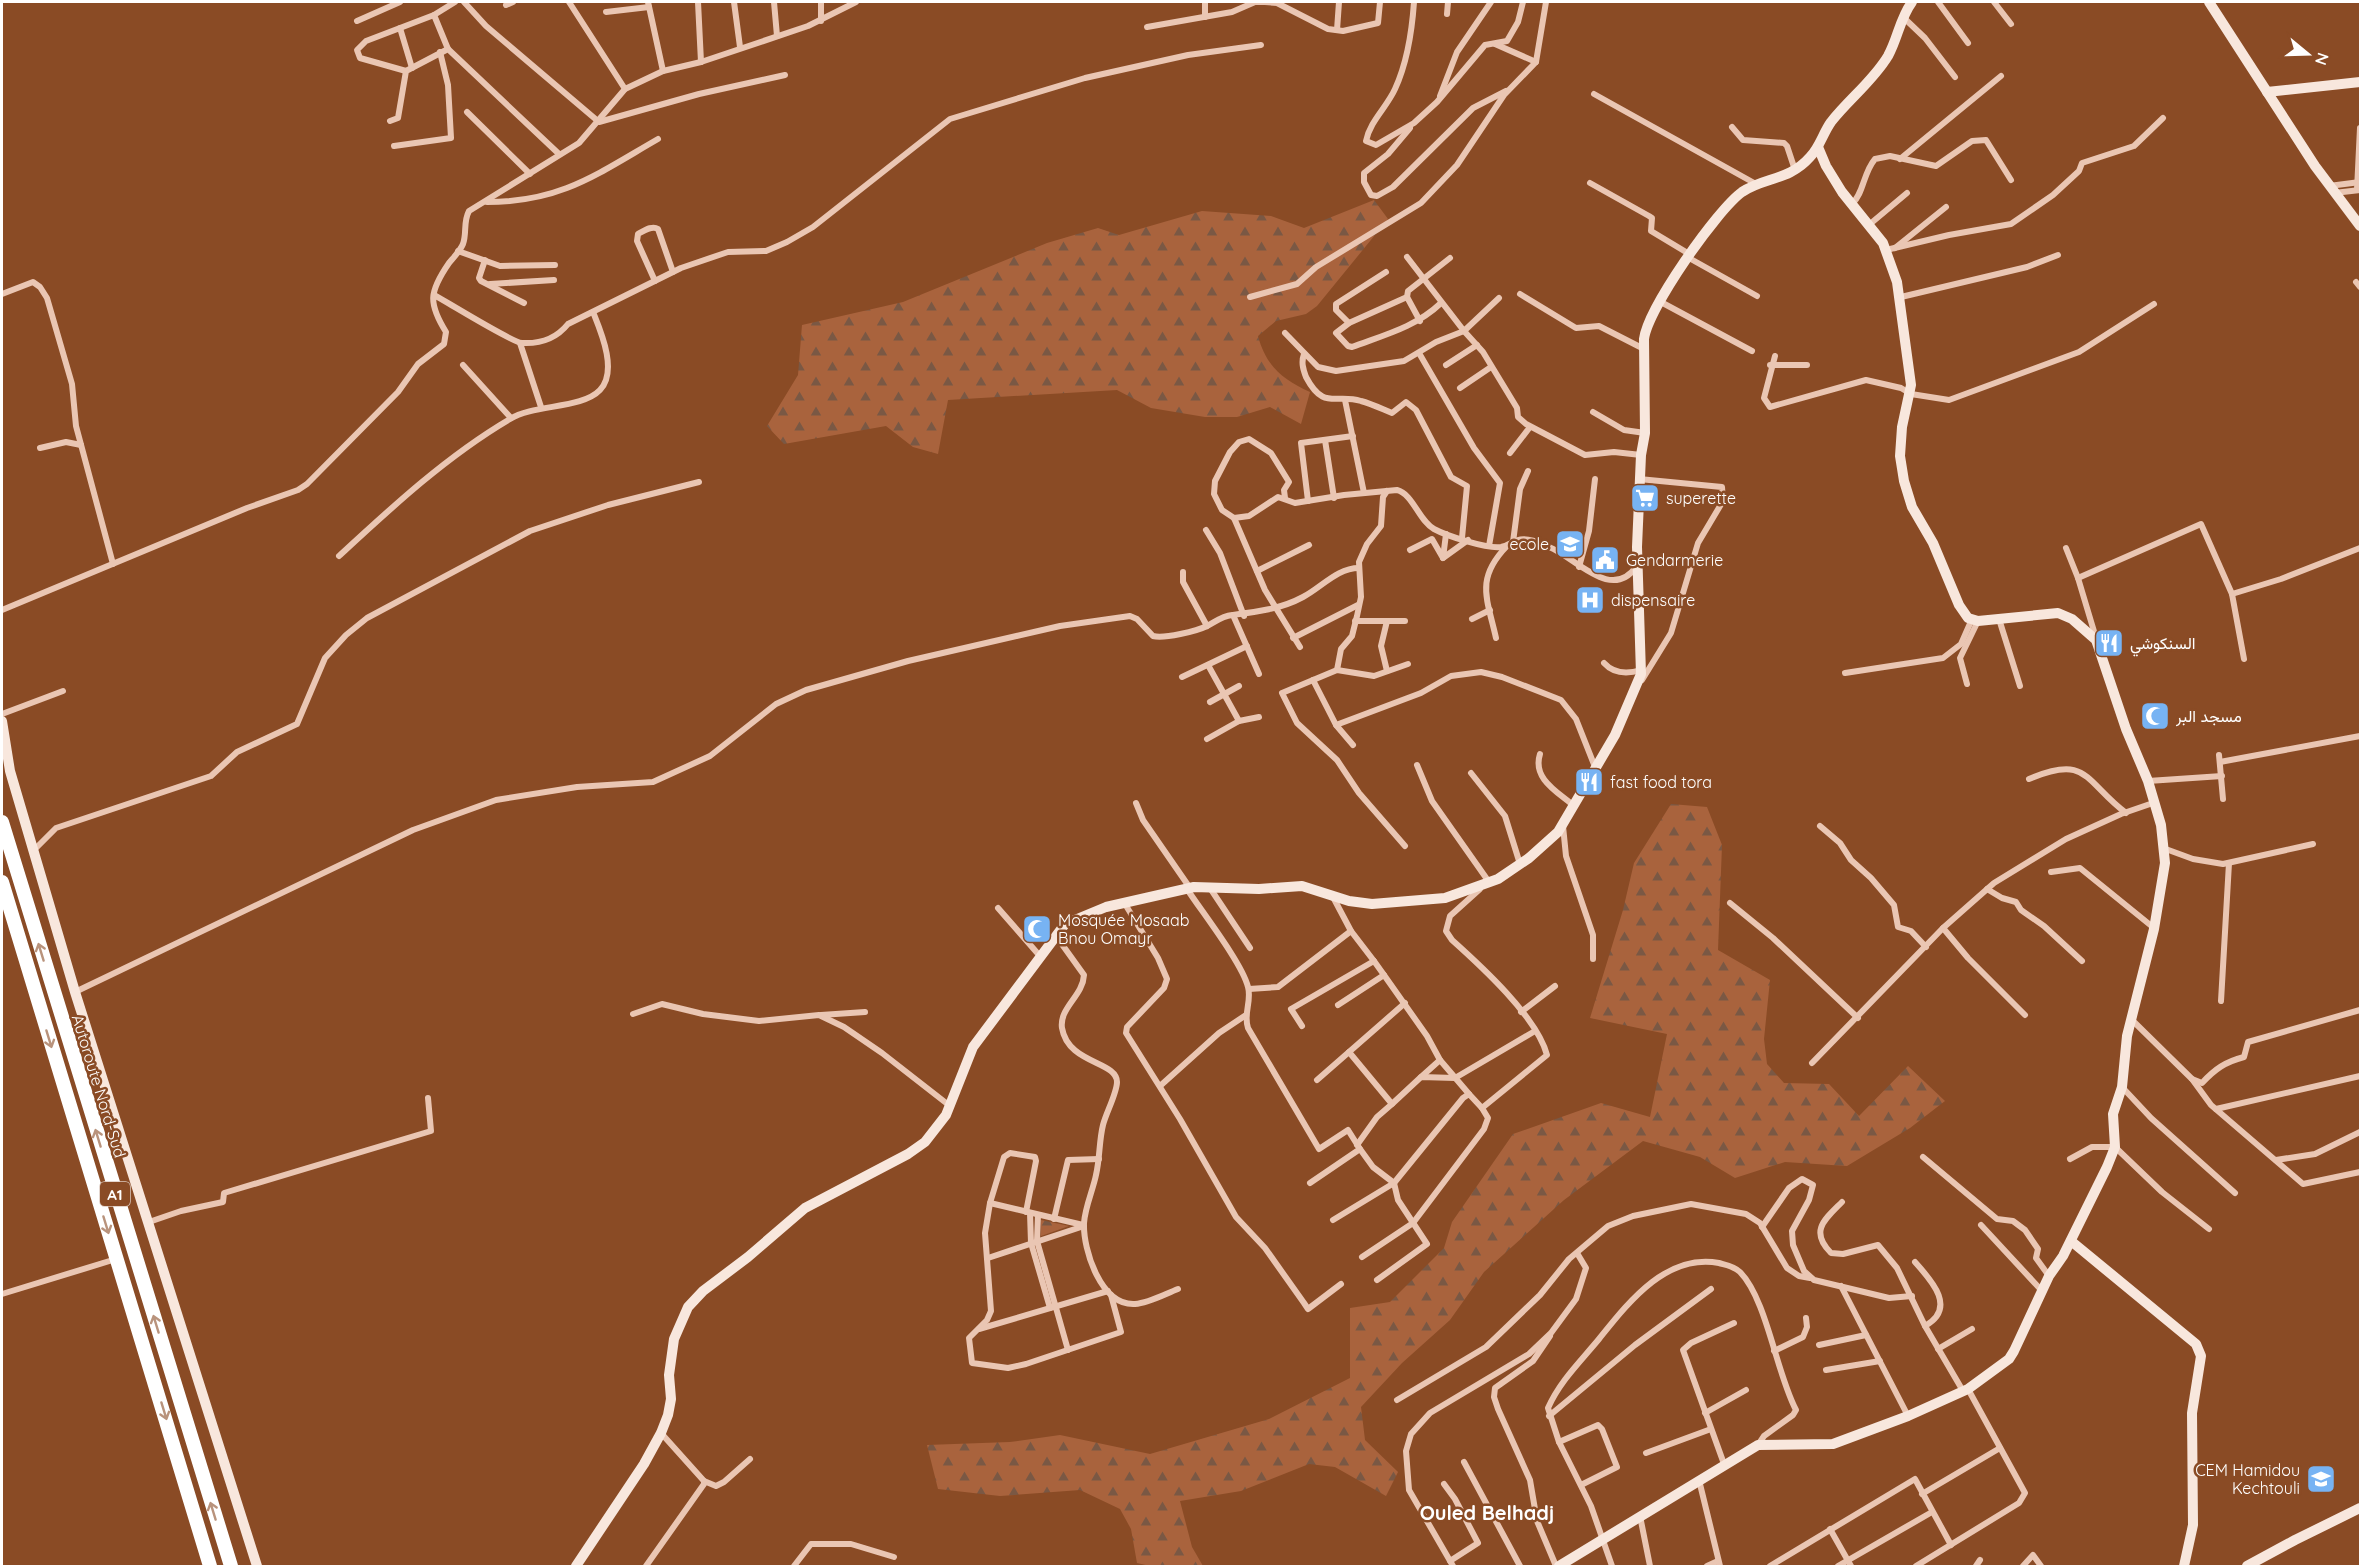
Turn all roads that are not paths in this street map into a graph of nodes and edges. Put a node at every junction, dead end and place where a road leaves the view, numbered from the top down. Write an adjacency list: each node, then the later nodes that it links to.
1 (400, 2): 31 (street)
2 (455, 2): 28 (street)
3 (464, 2): 60 (street)
4 (569, 2): 52 (street)
5 (698, 2): 44 (street)
6 (734, 2): 41 (street)
7 (774, 2): 37 (street)
8 (820, 2): 32 (street)
9 (856, 2): 32 (street)
10 (1205, 2): 29 (street)
11 (1256, 2): 25 (street); 29 (street)
12 (1297, 2): 25 (street)
13 (1339, 2): 36 (street)
14 (1380, 2): 36 (street)
15 (1414, 2): 61 (street)
16 (1448, 2): 27 (street)
17 (1491, 2): 56 (street)
18 (1523, 2): 38 (street)
19 (1546, 2): 45 (street)
20 (1912, 2): 30 (street)
21 (1938, 2): 39 (street)
22 (1994, 2): 33 (street)
23 (2210, 2): 54 (street)
24 (649, 4): 26 (street); 47 (street)
25 (1296, 11): 36 (street)
26 (606, 12)
27 (1447, 14)
28 (434, 15): 35 (street); 42 (street)
29 (1204, 16): 34 (street)
30 (1903, 17): 50 (street); 66 (street)
31 (357, 21)
32 (821, 21): 37 (street)
33 (2011, 24)
34 (1147, 27)
35 (400, 28): 46 (street); 46 (street)
36 (1336, 30)
37 (777, 36): 41 (street)
38 (1495, 43): 45 (street); 56 (street)
39 (1968, 43)
40 (1261, 45): 91 (street)
41 (740, 47): 44 (street)
42 (448, 49): 43 (street); 67 (street)
43 (440, 52): 46 (street); 65 (street)
44 (701, 62): 47 (street)
45 (1536, 62): 53 (street)
46 (409, 70): 59 (street)
47 (663, 71): 52 (street)
48 (784, 75): 60 (street)
49 (2001, 76): 68 (street)
50 (1955, 77)
51 (2361, 82): 54 (street)
52 (625, 89): 60 (street)
53 (1508, 91): 61 (street); 101 (street)
54 (2267, 92): 75 (street)
55 (1594, 94): 74 (street)
56 (1437, 102): 61 (street)
57 (467, 112): 70 (street)
58 (2163, 118): 83 (street)
59 (390, 121)
60 (598, 122): 67 (street)
61 (1414, 123)
62 (1732, 127): 69 (street)
63 (2361, 128): 72 (street)
64 (658, 139): 78 (street)
65 (394, 147)
66 (1818, 147): 69 (street); 79 (street)
67 (559, 154): 70 (street)
68 (1900, 159): 71 (street); 79 (street)
69 (1795, 170): 74 (street)
70 (530, 174): 78 (street)
71 (2011, 180)
72 (2360, 182): 75 (street); 76 (street)
73 (1590, 183): 86 (street)
74 (1756, 184): 86 (street)
75 (2331, 190): 76 (street); 82 (street)
76 (2359, 190)
77 (1907, 194): 81 (street)
78 (485, 202): 84 (street)
79 (1852, 204): 81 (street)
80 (1946, 207): 83 (street)
81 (1870, 224): 83 (street)
82 (2361, 226)
83 (1890, 250): 103 (street)
84 (458, 251): 89 (street); 99 (street)
85 (2058, 255): 103 (street)
86 (1690, 256): 100 (street); 105 (street)
87 (1407, 257): 94 (street)
88 (1450, 258): 94 (street)
89 (485, 260): 90 (street); 96 (street)
90 (555, 265)
91 (673, 272): 95 (street); 95 (street)
92 (1386, 272): 111 (street)
93 (554, 280): 96 (street)
94 (1423, 280): 102 (street); 107 (street)
95 (655, 281): 109 (street)
96 (487, 284): 106 (street)
97 (2, 294): 136 (street)
98 (1520, 294): 116 (street)
99 (434, 295): 114 (street); 163 (street)
100 (1757, 296)
101 (1250, 297)
102 (1407, 297): 110 (street); 111 (street)
103 (1900, 297): 127 (street)
104 (1498, 298): 112 (street)
105 (1659, 301): 116 (street); 117 (street)
106 (524, 303)
107 (1441, 303): 110 (street); 112 (street)
108 (2154, 304): 127 (street)
109 (593, 312): 114 (street); 129 (street)
110 (1420, 321): 111 (street)
111 (1349, 323)
112 (1464, 331): 115 (street); 118 (street)
113 (1285, 333): 119 (street)
114 (520, 343): 129 (street)
115 (1478, 345): 122 (street); 125 (street)
116 (1644, 350): 133 (street)
117 (1752, 351)
118 (1419, 353): 119 (street); 157 (street)
119 (1304, 354): 128 (street)
120 (1775, 356): 123 (street)
121 (463, 365): 131 (street)
122 (1446, 365)
123 (1770, 365): 124 (street); 127 (street)
124 (1807, 365)
125 (1491, 367): 126 (street); 132 (street)
126 (1460, 388)
127 (1911, 394): 179 (street)
128 (1345, 400): 134 (street); 154 (street)
129 (542, 407): 131 (street)
130 (1593, 412): 133 (street)
131 (511, 418): 161 (street)
132 (1530, 427): 138 (street); 139 (street)
133 (1645, 433): 139 (street)
134 (1353, 436): 135 (street); 145 (street)
135 (1325, 440): 147 (street); 148 (street)
136 (81, 444): 137 (street); 163 (street)
137 (40, 447)
138 (1510, 453)
139 (1641, 455): 142 (street)
140 (1528, 471): 155 (street)
141 (1595, 479): 165 (street)
142 (1639, 479): 164 (street); 201 (street)
143 (699, 482): 233 (street)
144 (1387, 491): 145 (street); 151 (street); 166 (street)
145 (1364, 493): 147 (street)
146 (1285, 498): 148 (street); 149 (street); 149 (street)
147 (1334, 498): 148 (street)
148 (1308, 501)
149 (1234, 518): 168 (street)
150 (1206, 530): 176 (street)
151 (1438, 531): 152 (street); 153 (street)
152 (1446, 534): 154 (street); 162 (street)
153 (1432, 539): 160 (street); 162 (street)
154 (1465, 539): 157 (street); 162 (street)
155 (1512, 543): 157 (street); 165 (street); 174 (street)
156 (1309, 544): 168 (street)
157 (1489, 546)
158 (2066, 548): 169 (street)
159 (2361, 548): 170 (street)
160 (1410, 550)
161 (339, 556)
162 (1443, 558)
163 (113, 564): 173 (street)
164 (1637, 566): 165 (street); 194 (street)
165 (1579, 567)
166 (1359, 568): 171 (street); 172 (street)
167 (1183, 572): 183 (street)
168 (1257, 572): 172 (street)
169 (2078, 578): 170 (street); 186 (street)
170 (2232, 594): 189 (street)
171 (1358, 604): 180 (street); 184 (street)
172 (1277, 608): 176 (street); 184 (street)
173 (2, 610)
174 (1490, 610): 177 (street); 185 (street)
175 (1233, 615): 176 (street); 183 (street); 187 (street)
176 (1244, 616)
177 (1472, 619)
178 (1999, 619): 179 (street); 186 (street); 203 (street)
179 (1975, 620): 196 (street); 200 (street)
180 (1355, 621): 181 (street); 193 (street)
181 (1387, 621): 182 (street); 195 (street)
182 (1405, 621)
183 (1207, 626): 259 (street)
184 (1293, 638): 188 (street)
185 (1496, 638)
186 (2096, 640): 221 (street)
187 (1247, 646): 192 (street); 197 (street)
188 (1300, 647)
189 (2244, 659)
190 (1604, 663): 194 (street)
191 (1408, 664): 195 (street)
192 (1208, 665): 198 (street); 205 (street)
193 (1337, 670): 195 (street); 199 (street)
194 (1641, 670): 201 (street)
195 (1387, 671)
196 (1845, 673)
197 (1259, 674)
198 (1182, 677)
199 (1313, 680): 211 (street); 231 (street)
200 (1967, 684)
201 (1638, 685): 217 (street)
202 (1239, 686): 205 (street)
203 (2020, 686)
204 (63, 691): 207 (street)
205 (1225, 694): 206 (street); 210 (street)
206 (1210, 702)
207 (2, 714)
208 (1259, 717): 210 (street)
209 (2, 721): 233 (street)
210 (1239, 721): 213 (street)
211 (1335, 725): 214 (street); 217 (street)
212 (2361, 736): 219 (street)
213 (1207, 739)
214 (1353, 745)
215 (1540, 754): 225 (street)
216 (1417, 765): 238 (street)
217 (1595, 767): 225 (street)
218 (1471, 773): 235 (street)
219 (2222, 776): 221 (street); 222 (street)
220 (2029, 779): 226 (street)
221 (2148, 781): 224 (street)
222 (2223, 799)
223 (1136, 803): 239 (street)
224 (2153, 803): 226 (street); 232 (street)
225 (1575, 806): 228 (street)
226 (2126, 813): 241 (street)
227 (2, 822): 379 (highway, Autoroute Nord-Sud / A1, one-way to 227)
228 (1563, 825): 235 (street); 253 (street)
229 (1820, 826): 250 (street)
230 (2313, 844): 234 (street)
231 (1405, 846)
232 (2163, 848): 234 (street); 247 (street)
233 (33, 850): 259 (street)
234 (2229, 863): 260 (street)
235 (1520, 865): 238 (street)
236 (2051, 872): 247 (street)
237 (2, 882): 318 (highway, Autoroute Nord-Sud / A1, one-way to 318)
238 (1486, 884): 242 (street); 265 (street)
239 (1189, 888): 240 (street); 244 (street); 258 (street)
240 (1210, 888): 242 (street); 251 (street)
241 (1988, 889): 246 (street); 255 (street)
242 (1333, 896): 248 (street)
243 (1730, 903): 270 (street)
244 (1125, 904): 249 (street); 282 (street)
245 (998, 908): 252 (street)
246 (1943, 928): 250 (street); 269 (street)
247 (2154, 929): 271 (street)
248 (1351, 931): 254 (street); 258 (street)
249 (1056, 935): 252 (street); 294 (street)
250 (1926, 947): 270 (street)
251 (1250, 948)
252 (1040, 955): 287 (street)
253 (1593, 959)
254 (1374, 961): 256 (street); 272 (street)
255 (2082, 961)
256 (1384, 975): 261 (street); 262 (street)
257 (1555, 986): 265 (street)
258 (1249, 988): 268 (street)
259 (75, 992): 307 (street)
260 (2222, 1001)
261 (1405, 1003): 274 (street); 275 (street)
262 (1338, 1005)
263 (2361, 1010): 280 (street)
264 (865, 1012): 267 (street)
265 (1521, 1012): 273 (street)
266 (633, 1014): 267 (street)
267 (819, 1015): 287 (street)
268 (1246, 1015): 282 (street); 291 (street)
269 (2025, 1015)
270 (1858, 1018): 276 (street)
271 (2132, 1020): 280 (street); 283 (street)
272 (1302, 1026)
273 (1535, 1031): 279 (street); 288 (street)
274 (1349, 1052): 281 (street); 286 (street)
275 (1440, 1060): 278 (street); 279 (street)
276 (1812, 1063)
277 (2361, 1076): 289 (street)
278 (1421, 1077): 279 (street); 286 (street)
279 (1455, 1078): 284 (street)
280 (2192, 1079): 289 (street)
281 (1317, 1080)
282 (1160, 1086): 323 (street)
283 (2122, 1087): 292 (street); 300 (street)
284 (1469, 1094): 288 (street); 299 (street)
285 (428, 1098): 307 (street)
286 (1392, 1104): 291 (street)
287 (951, 1106): 353 (street)
288 (1482, 1108): 308 (street)
289 (2216, 1109): 296 (street)
290 (2361, 1132): 296 (street)
291 (1358, 1147): 298 (street); 299 (street)
292 (2115, 1147): 295 (street); 312 (street); 313 (street)
293 (1923, 1157): 320 (street)
294 (1099, 1159): 305 (street); 310 (street)
295 (2070, 1159)
296 (2276, 1160): 297 (street)
297 (2361, 1172)
298 (1310, 1183)
299 (1394, 1183): 306 (street); 308 (street)
300 (2235, 1193)
301 (1842, 1202): 330 (street)
302 (990, 1203): 303 (street); 303 (street); 317 (street)
303 (1028, 1213): 304 (street); 314 (street)
304 (1038, 1215): 305 (street); 314 (street)
305 (1054, 1219): 310 (street)
306 (1333, 1220)
307 (149, 1222): 380 (street)
308 (1413, 1223): 316 (street); 322 (street)
309 (1981, 1225): 327 (street)
310 (1084, 1226): 314 (street); 328 (street)
311 (1762, 1227): 315 (street); 321 (street); 321 (street)
312 (2209, 1229)
313 (2070, 1241): 320 (street); 394 (street)
314 (1034, 1242): 317 (street); 331 (street); 332 (street)
315 (1576, 1253): 338 (street); 348 (street)
316 (1362, 1257)
317 (988, 1258): 337 (street)
318 (116, 1259): 329 (street); 378 (highway, Autoroute Nord-Sud / A1, one-way to 378)
319 (1915, 1262): 335 (street)
320 (2049, 1276): 327 (street)
321 (1810, 1278): 324 (street)
322 (1377, 1280)
323 (1341, 1284)
324 (1841, 1286): 330 (street); 339 (street)
325 (1178, 1289): 328 (street)
326 (1711, 1289): 350 (street)
327 (2043, 1292): 347 (street)
328 (1110, 1293): 331 (street); 342 (street)
329 (2, 1294)
330 (1911, 1296): 335 (street)
331 (1057, 1306): 332 (street); 342 (street)
332 (1050, 1308): 337 (street)
333 (1806, 1318): 343 (street)
334 (1734, 1323): 349 (street)
335 (1925, 1326): 341 (street)
336 (1972, 1329): 341 (street)
337 (979, 1330): 342 (street)
338 (1551, 1333): 374 (street); 377 (street)
339 (1866, 1335): 340 (street); 344 (street)
340 (1820, 1345)
341 (1938, 1349): 347 (street)
342 (1068, 1350)
343 (1774, 1351): 350 (street); 355 (street)
344 (1880, 1361): 345 (street); 351 (street)
345 (1826, 1370)
346 (1746, 1390): 349 (street)
347 (1965, 1390): 351 (street); 356 (street)
348 (1397, 1400)
349 (1705, 1413): 352 (street)
350 (1549, 1416): 354 (street)
351 (1908, 1416): 355 (street)
352 (1711, 1429): 357 (street); 360 (street)
353 (661, 1433): 362 (street); 381 (street)
354 (1559, 1442): 364 (street); 364 (street)
355 (1758, 1444): 360 (street)
356 (2000, 1448): 365 (street); 371 (street)
357 (1646, 1453)
358 (750, 1459): 362 (street)
359 (1464, 1462): 384 (street)
360 (1724, 1464): 361 (street)
361 (1699, 1480): 368 (street); 375 (street)
362 (704, 1481): 382 (street)
363 (1444, 1484): 374 (street)
364 (1581, 1485): 370 (street)
365 (1922, 1494): 367 (street); 369 (street)
366 (2361, 1508): 395 (street)
367 (1932, 1512): 371 (street); 376 (street)
368 (1640, 1516): 370 (street); 386 (street)
369 (1830, 1529): 376 (street); 388 (street)
370 (1604, 1540): 377 (street); 385 (street)
371 (1951, 1545): 390 (street)
372 (894, 1557): 383 (street)
373 (1980, 1560): 391 (street)
374 (1452, 1564)
375 (1719, 1564): 387 (street)
376 (1850, 1564): 389 (street)
377 (1562, 1565)
378 (210, 1566)
379 (231, 1566)
380 (256, 1566)
381 (576, 1566)
382 (646, 1566)
383 (794, 1566)
384 (1520, 1566)
385 (1612, 1566)
386 (1650, 1566)
387 (1707, 1566)
388 (1770, 1566)
389 (1839, 1566)
390 (1917, 1566)
391 (1976, 1566)
392 (2023, 1566): 393 (street)
393 (2041, 1566)
394 (2184, 1566)
395 (2247, 1566)

